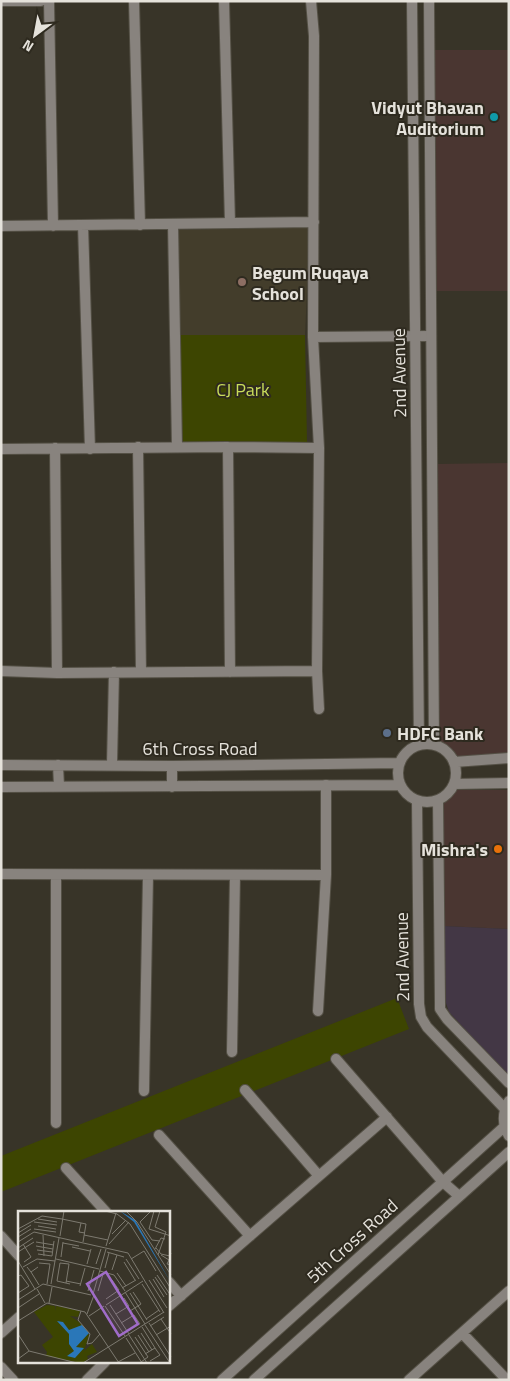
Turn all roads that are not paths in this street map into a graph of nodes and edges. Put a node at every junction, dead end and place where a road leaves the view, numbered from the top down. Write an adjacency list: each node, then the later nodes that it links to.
1 (41, 1): 8 (street)
2 (49, 1): 14 (street)
3 (134, 1): 11 (street)
4 (224, 1): 10 (street)
5 (311, 1): 9 (street)
6 (412, 1): 16 (street, 2nd Avenue)
7 (429, 1): 17 (street, 2nd Avenue)
8 (1, 2)
9 (314, 222): 10 (street); 18 (street)
10 (230, 223): 12 (street)
11 (140, 224): 12 (street); 15 (street)
12 (172, 224): 19 (street)
13 (1, 226): 14 (street)
14 (53, 226): 15 (street)
15 (83, 226): 25 (street)
16 (415, 336): 17 (street); 18 (street); 33 (street, 2nd Avenue)
17 (431, 336): 34 (street, 2nd Avenue)
18 (313, 337): 23 (street)
19 (177, 447): 20 (street); 22 (street)
20 (228, 447): 23 (street); 30 (street)
21 (55, 448): 24 (street); 25 (street); 31 (street)
22 (138, 448): 25 (street); 29 (street)
23 (319, 448): 27 (street)
24 (1, 449)
25 (90, 449)
26 (1, 671): 31 (street)
27 (317, 671): 30 (street); 32 (street)
28 (114, 672): 29 (street); 31 (street); 38 (street)
29 (141, 672): 30 (street)
30 (230, 672)
31 (57, 673)
32 (319, 709)
33 (419, 745): 34 (street); 37 (street)
34 (434, 745): 36 (street)
35 (509, 758): 36 (street)
36 (454, 762): 43 (street)
37 (400, 763): 41 (street, 6th Cross Road); 45 (street)
38 (112, 764): 40 (street, 6th Cross Road); 41 (street, 6th Cross Road)
39 (1, 765): 40 (street, 6th Cross Road)
40 (58, 765): 46 (street)
41 (172, 766): 48 (street)
42 (509, 783): 43 (street)
43 (454, 784): 49 (street)
44 (326, 785): 45 (street); 48 (street); 52 (street)
45 (399, 785): 50 (street)
46 (59, 786): 47 (street); 48 (street)
47 (1, 787)
48 (172, 787)
49 (438, 800): 50 (street); 59 (street, 2nd Avenue)
50 (418, 801): 62 (street, 2nd Avenue)
51 (1, 874): 53 (street)
52 (326, 874): 54 (street); 56 (street)
53 (56, 875): 55 (street); 64 (street)
54 (235, 875): 55 (street); 57 (street)
55 (148, 876): 61 (street)
56 (318, 1011)
57 (232, 1052)
58 (336, 1059): 63 (street)
59 (509, 1082)
60 (245, 1090): 69 (street)
61 (144, 1091)
62 (507, 1105): 65 (street)
63 (387, 1117): 69 (street); 70 (street)
64 (56, 1123)
65 (506, 1131): 70 (street, 5th Cross Road)
66 (159, 1135): 74 (street)
67 (509, 1152): 71 (street)
68 (66, 1168): 72 (street)
69 (319, 1176): 74 (street)
70 (443, 1182): 71 (street); 87 (street, 5th Cross Road)
71 (459, 1196): 88 (street)
72 (105, 1211)
73 (1, 1236): 75 (street)
74 (250, 1236): 78 (street)
75 (18, 1255)
76 (170, 1283): 78 (street)
77 (509, 1291): 82 (street)
78 (181, 1296): 79 (street)
79 (170, 1305)
80 (18, 1318): 81 (street)
81 (1, 1333)
82 (462, 1333): 89 (street); 90 (street)
83 (103, 1364): 86 (street)
84 (1, 1367): 85 (street)
85 (13, 1380)
86 (87, 1380)
87 (222, 1380)
88 (254, 1380)
89 (409, 1380)
90 (507, 1380)

